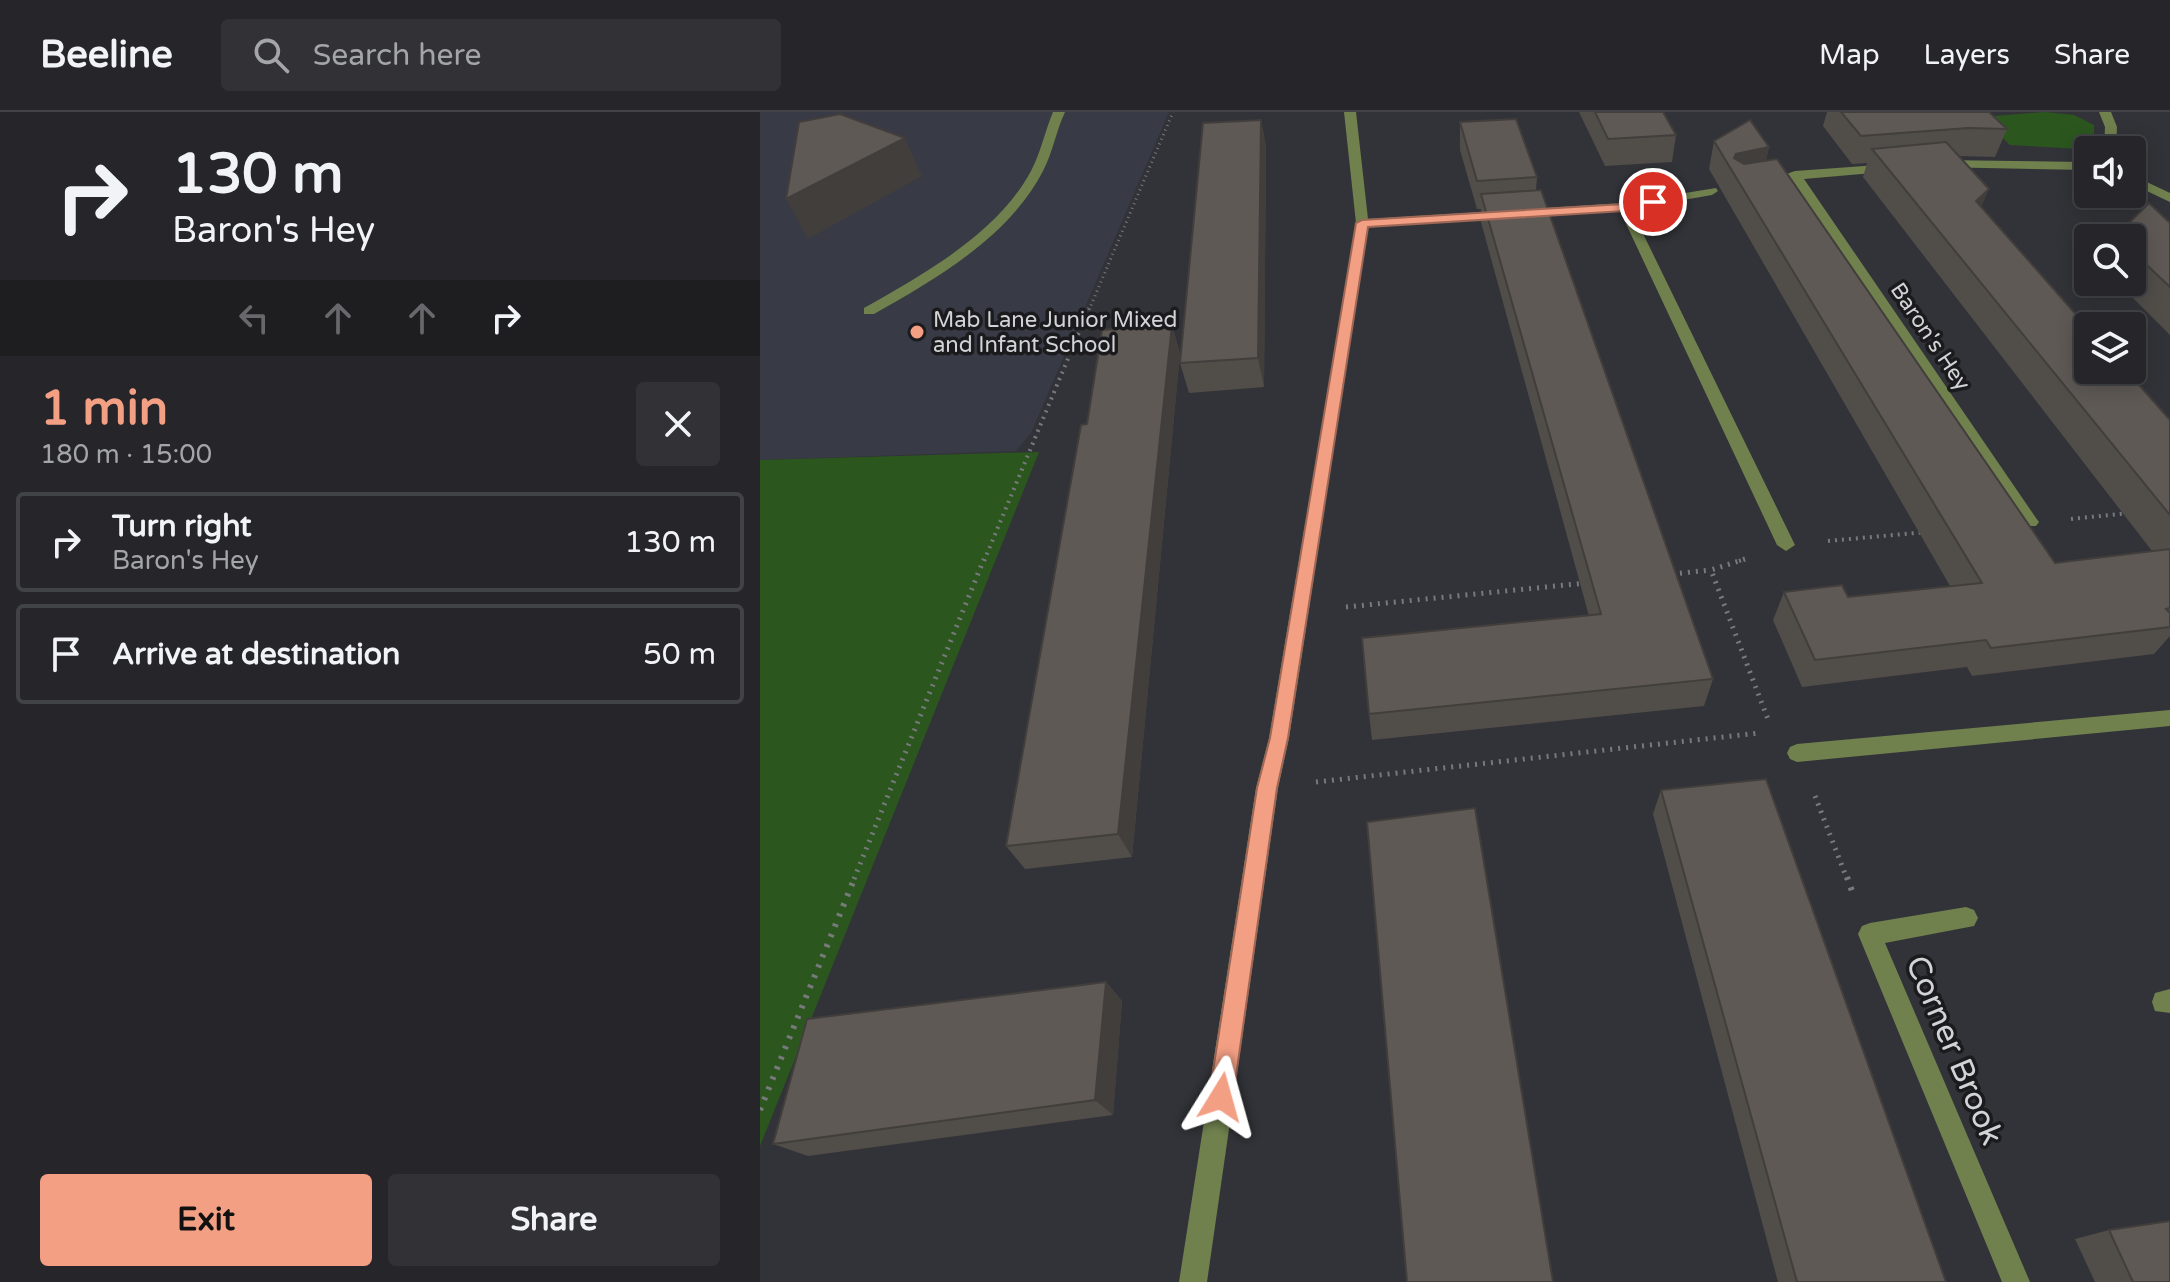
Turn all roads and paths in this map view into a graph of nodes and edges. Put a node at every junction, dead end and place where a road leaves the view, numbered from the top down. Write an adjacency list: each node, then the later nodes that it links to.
1 (1059, 112): 16 (street)
2 (1173, 112): 30 (path)
3 (1350, 112): 15 (street)
4 (2105, 112): 5 (street)
5 (2111, 136)
6 (1912, 166): 8 (street)
7 (2074, 166): 9 (street)
8 (1795, 175): 10 (street); 18 (street, Baron's Hey)
9 (1952, 176)
10 (1766, 180)
11 (2146, 186): 13 (street)
12 (1712, 191): 14 (street)
13 (2170, 198)
14 (1624, 207): 15 (street); 20 (street)
15 (1362, 223): 24 (street)
16 (869, 311)
17 (2139, 512): 18 (path)
18 (2030, 522)
19 (1938, 531): 20 (path)
20 (1786, 545): 21 (path)
21 (1711, 570): 22 (path); 27 (path)
22 (1663, 575)
23 (1600, 582): 24 (path)
24 (1299, 612): 27 (street)
25 (2170, 718): 26 (street)
26 (1797, 753): 29 (path)
27 (1267, 788): 31 (street)
28 (1966, 918): 29 (street, Corner Brook)
29 (1870, 934): 32 (street, Corner Brook)
30 (760, 1110)
31 (1193, 1282)
32 (2016, 1282)

